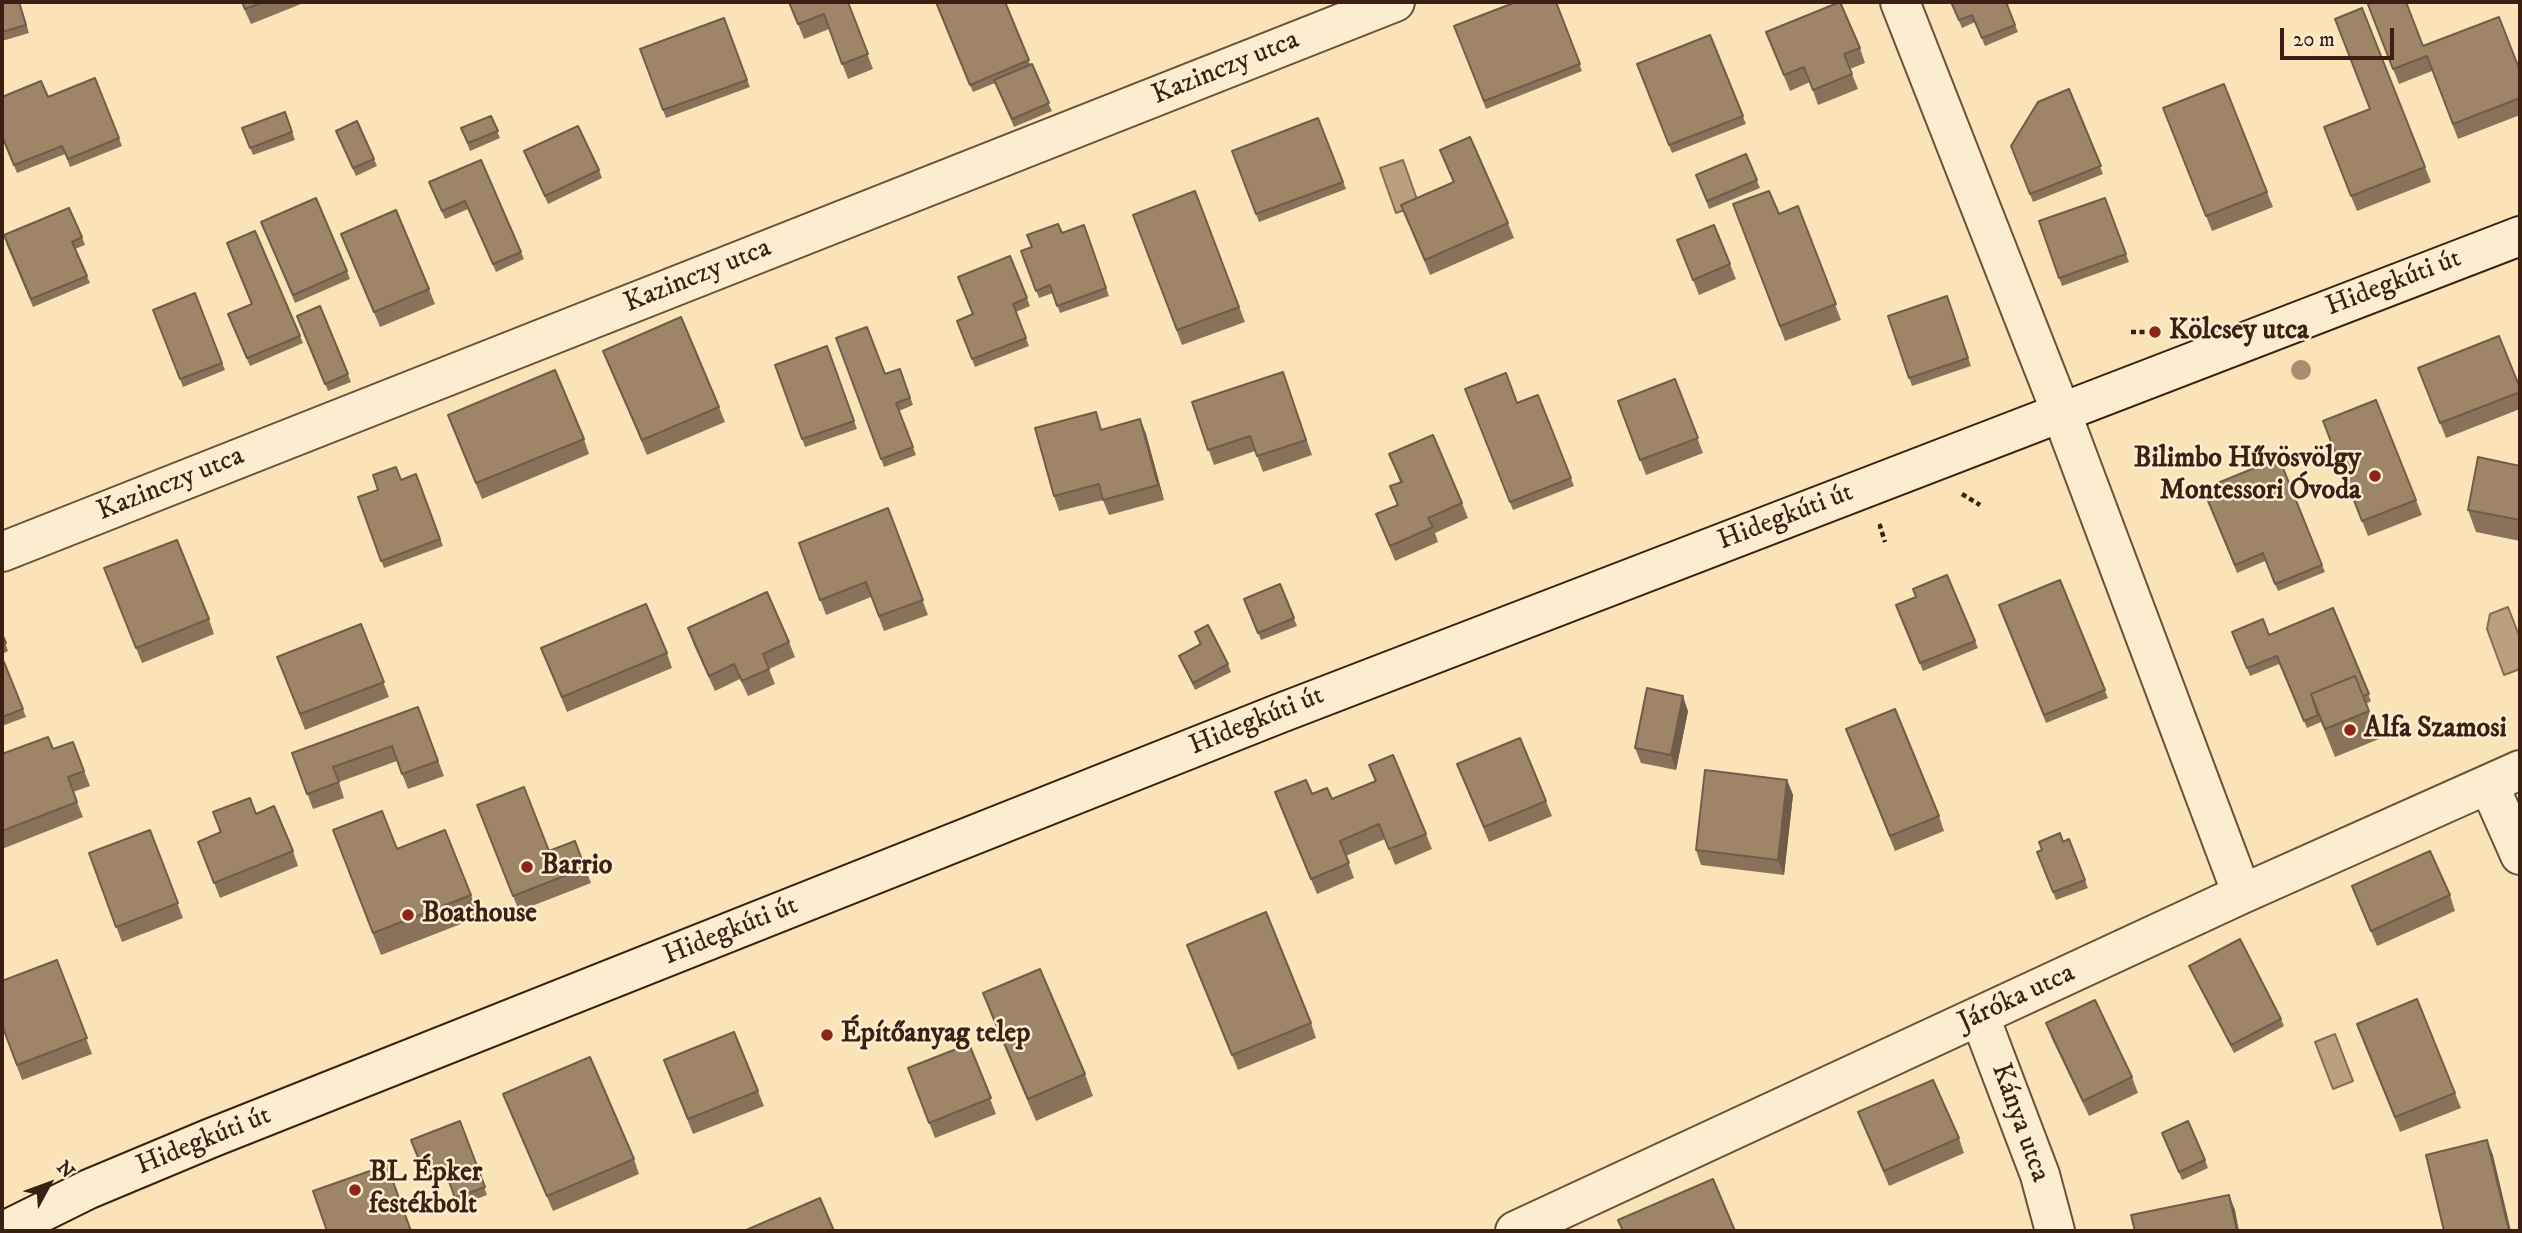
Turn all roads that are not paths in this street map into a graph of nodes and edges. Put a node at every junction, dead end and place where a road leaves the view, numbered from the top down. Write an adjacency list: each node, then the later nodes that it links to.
1 (1395, 2): 5 (street, Kazinczy utca)
2 (1900, 2): 4 (street)
3 (2520, 236): 4 (street, Hidegkúti út)
4 (2061, 412): 8 (street); 10 (street, Hidegkúti út)
5 (2, 552)
6 (2505, 777): 7 (street); 8 (street, Járóka utca)
7 (2520, 855)
8 (2242, 894): 9 (street, Járóka utca)
9 (1980, 1017): 11 (street, Járóka utca); 12 (street, Kánya utca)
10 (4, 1231)
11 (1516, 1231)
12 (2055, 1231)

